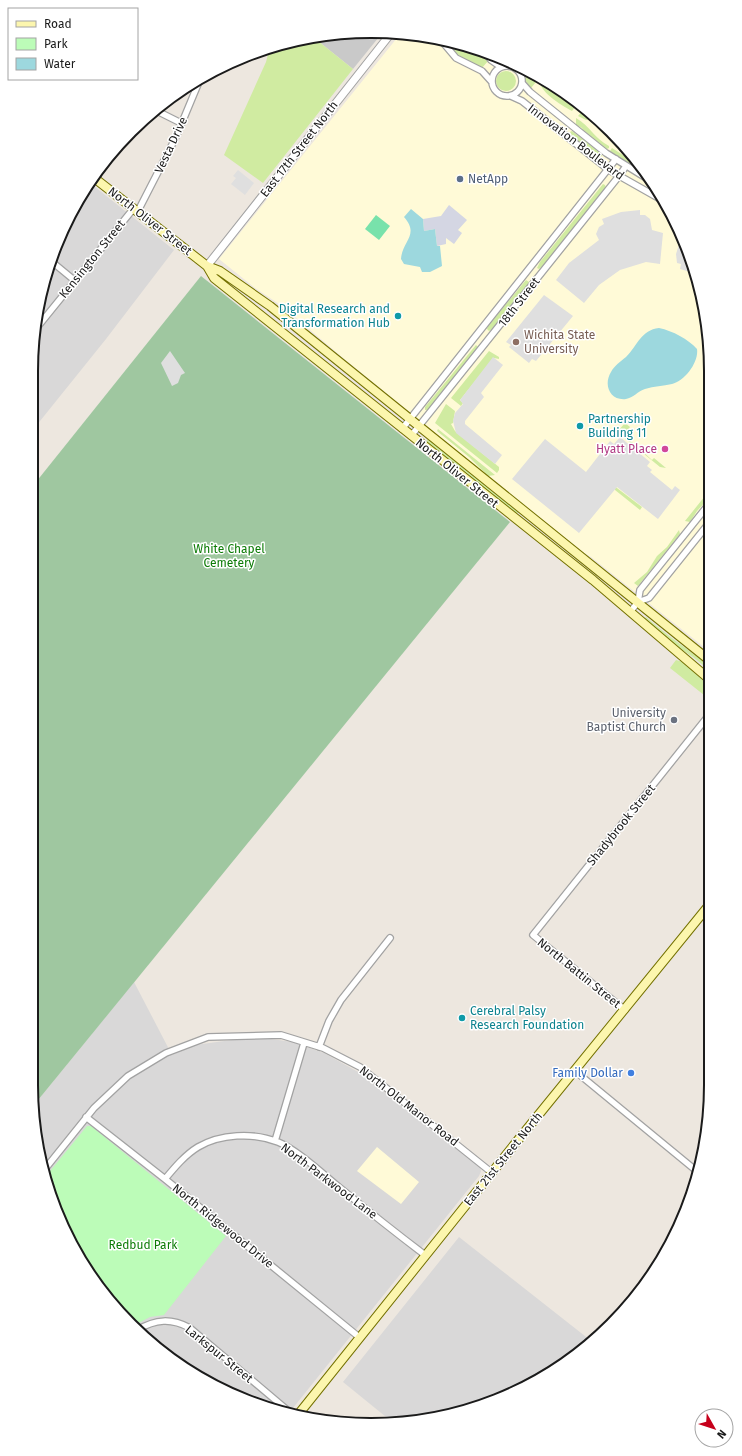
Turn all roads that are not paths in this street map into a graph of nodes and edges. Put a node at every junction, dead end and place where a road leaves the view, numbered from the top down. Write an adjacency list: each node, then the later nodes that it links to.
1 (387, 39): 22 (street, East 17th Street North)
2 (446, 46): 7 (street, Innovation Boulevard)
3 (493, 61): 5 (street, Innovation Boulevard)
4 (506, 66): 5 (street, Innovation Boulevard)
5 (501, 67): 7 (street)
6 (520, 73): 8 (street, Innovation Boulevard)
7 (491, 81): 10 (street, Innovation Boulevard)
8 (522, 83): 10 (street); 13 (street, Innovation Boulevard)
9 (196, 88): 12 (street, Vesta Drive)
10 (511, 96): 15 (street, Innovation Boulevard)
11 (161, 113): 12 (street)
12 (181, 123): 20 (street, Vesta Drive)
13 (616, 159): 14 (street, Innovation Boulevard); 15 (street, 18th Street)
14 (626, 166): 16 (street, Innovation Boulevard); 17 (street, 18th Street)
15 (609, 170): 17 (street, Innovation Boulevard); 25 (street, 18th Street)
16 (639, 174)
17 (619, 176): 19 (street, Innovation Boulevard); 26 (street, 18th Street)
18 (98, 181): 20 (main road, North Oliver Street)
19 (653, 195)
20 (136, 210): 22 (main road, North Oliver Street); 23 (street, Kensington Street)
21 (56, 265): 23 (street)
22 (206, 266): 25 (main road, North Oliver Street); 27 (main road, North Oliver Street)
23 (74, 280): 24 (street, Kensington Street)
24 (42, 321)
25 (410, 419): 26 (main road, North Oliver Street); 27 (street, 18th Street)
26 (419, 426): 28 (street, 18th Street); 31 (main road, North Oliver Street)
27 (402, 429): 28 (main road, North Oliver Street)
28 (411, 436): 32 (main road, North Oliver Street)
29 (704, 510): 31 (street)
30 (704, 529): 31 (street)
31 (638, 602): 32 (street); 33 (main road, North Oliver Street)
32 (630, 612): 34 (main road, North Oliver Street)
33 (704, 656)
34 (704, 674)
35 (704, 721): 37 (street, Shadybrook Street)
36 (704, 911): 39 (main road, East 21st Street North)
37 (533, 935): 39 (street, North Battin Street)
38 (390, 938): 41 (street)
39 (625, 1010): 42 (main road, East 21st Street North)
40 (304, 1043): 41 (street, North Old Manor Road); 43 (street, North Old Manor Road); 44 (street)
41 (319, 1047): 47 (street, North Old Manor Road)
42 (575, 1071): 46 (street); 47 (main road, East 21st Street North)
43 (86, 1117): 45 (street, North Old Manor Road); 48 (street, North Ridgewood Drive)
44 (275, 1141): 48 (street, North Parkwood Lane); 49 (street, North Parkwood Lane)
45 (48, 1166)
46 (694, 1169)
47 (491, 1172): 49 (main road, East 21st Street North)
48 (165, 1179): 51 (street, North Ridgewood Drive)
49 (425, 1255): 51 (main road, East 21st Street North)
50 (143, 1327): 52 (street, Larkspur Street)
51 (360, 1337): 53 (main road, East 21st Street North)
52 (283, 1406)
53 (301, 1411)

